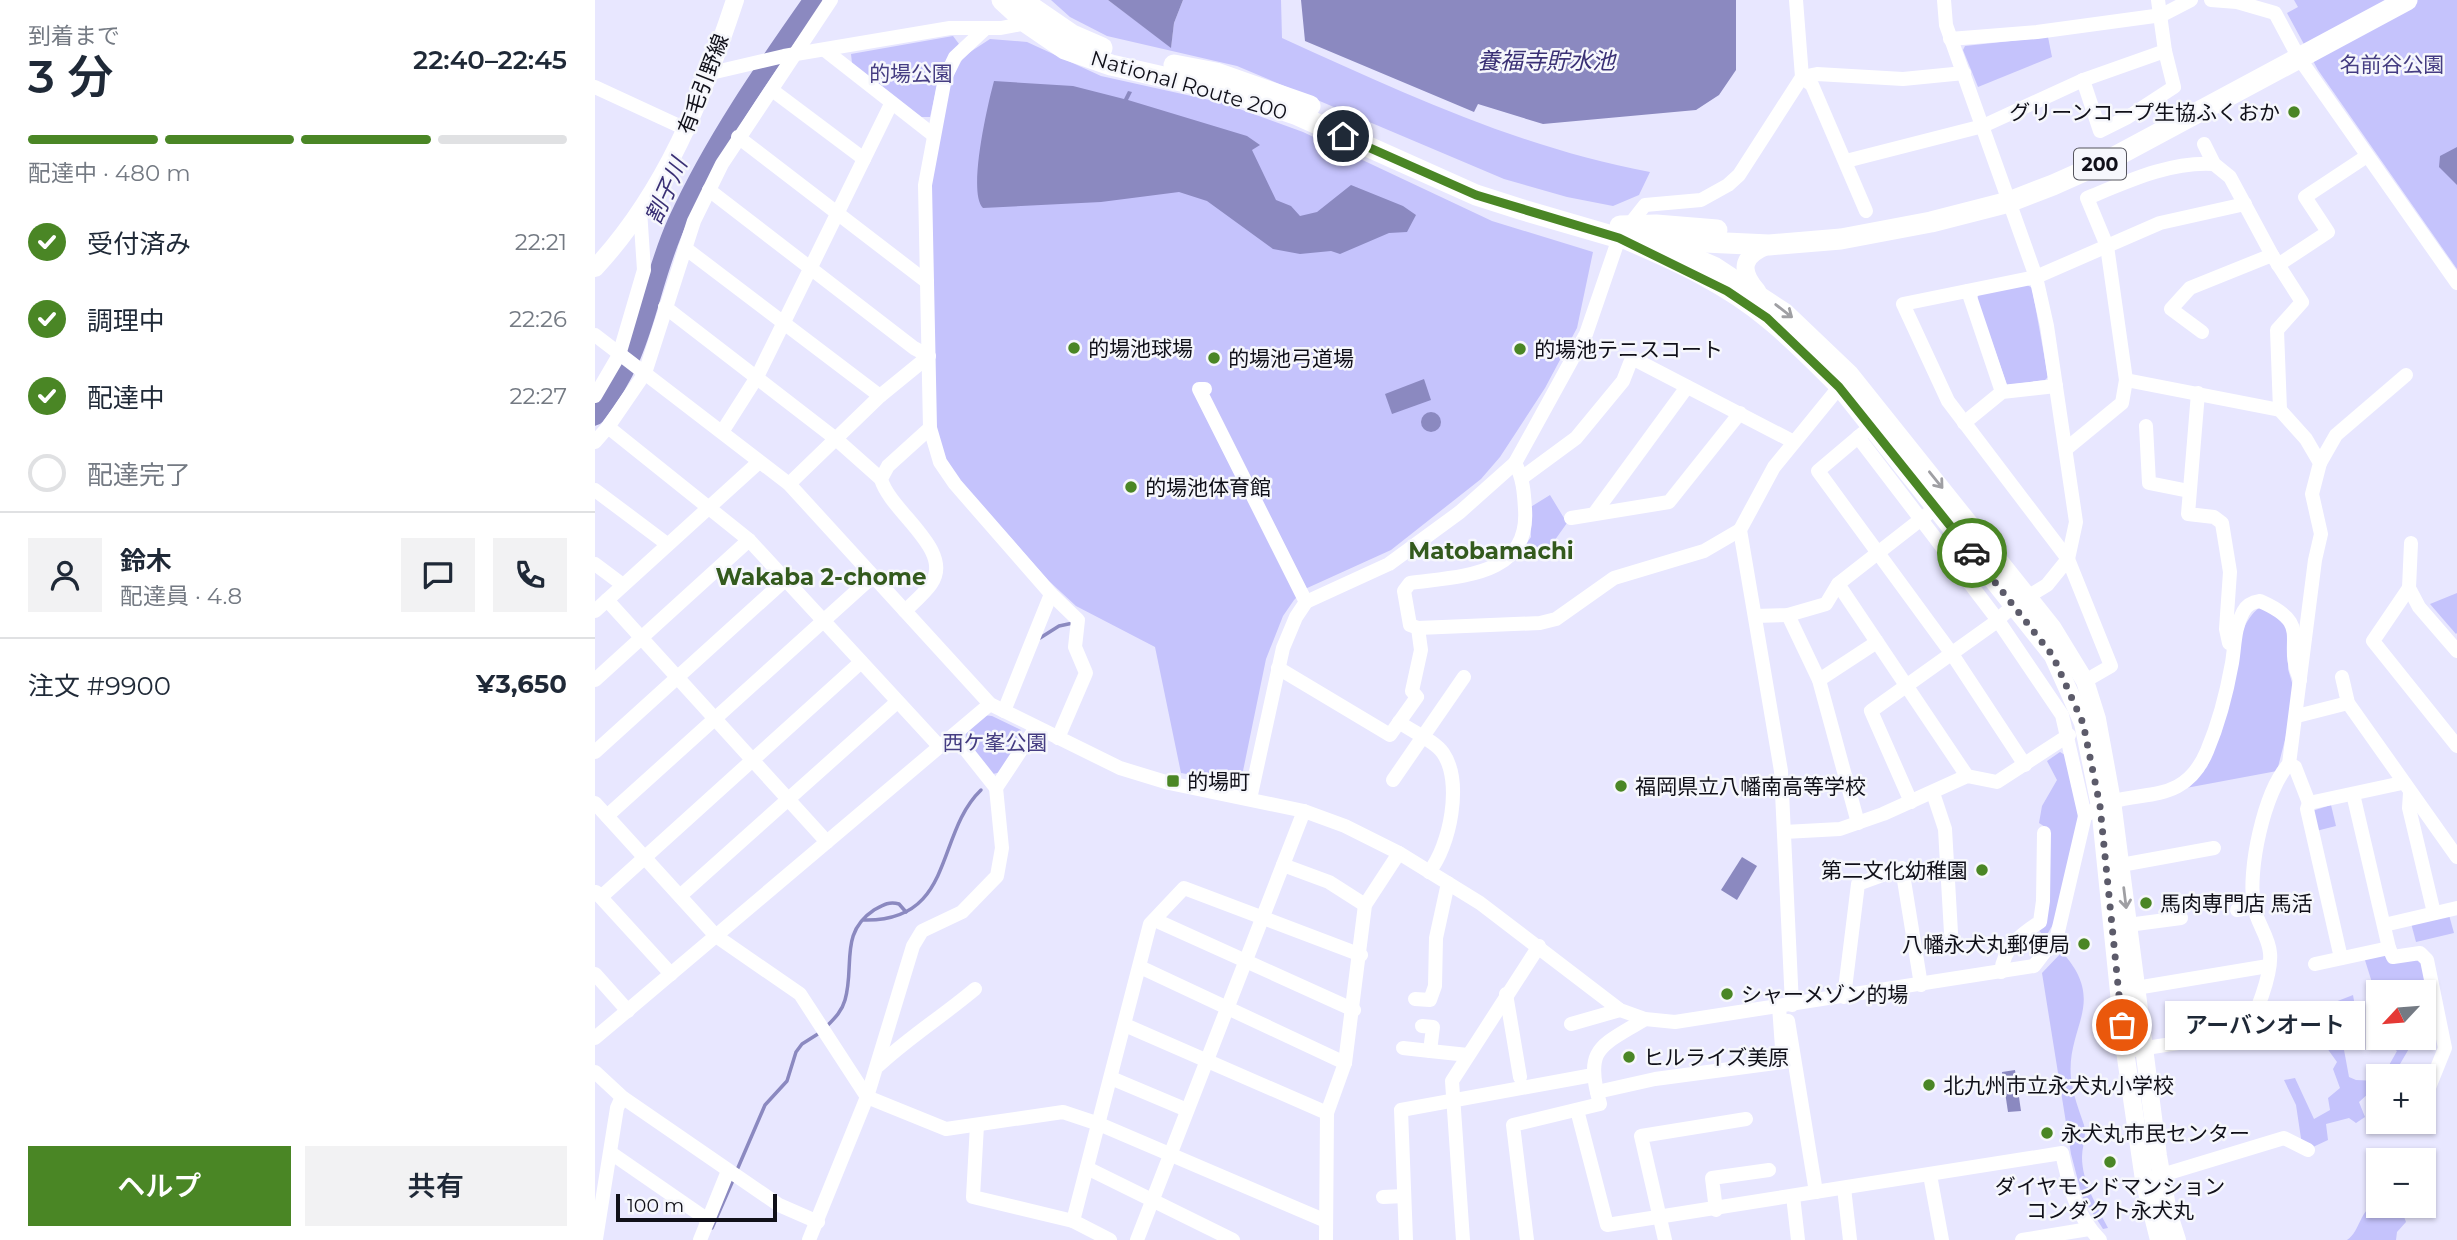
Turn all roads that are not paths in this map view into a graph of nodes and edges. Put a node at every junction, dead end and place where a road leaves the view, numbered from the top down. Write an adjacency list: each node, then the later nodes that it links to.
1 (734, 0): 18 (main road, 有毛引野線)
2 (831, 0): 17 (street)
3 (1002, 0): 10 (highway, National Route 200 / 200)
4 (1796, 0): 20 (street)
5 (1944, 0): 13 (street)
6 (2158, 0): 11 (street)
7 (2191, 0): 11 (street)
8 (2211, 0): 16 (street)
9 (2407, 0): 16 (highway, National Route 200 / 200)
10 (1028, 11): 12 (street); 40 (highway, National Route 200 / 200)
11 (2162, 15): 13 (street); 15 (street)
12 (986, 28): 14 (street); 27 (street)
13 (1950, 39): 19 (street)
14 (826, 51): 17 (street); 24 (street)
15 (2165, 51): 21 (street); 21 (street)
16 (2305, 55): 30 (street); 35 (highway, National Route 200 / 200)
17 (789, 56): 18 (street); 23 (street)
18 (711, 73): 26 (main road, 有毛引野線)
19 (1964, 73): 20 (street); 25 (street)
20 (1802, 77): 32 (street); 40 (street)
21 (2083, 80): 25 (street)
22 (595, 87): 26 (street)
23 (772, 90): 28 (street); 31 (street)
24 (891, 104): 27 (street); 31 (street)
25 (1983, 126): 32 (street); 35 (street)
26 (688, 130): 37 (main road, 有毛引野線)
27 (933, 134): 49 (street)
28 (738, 137): 34 (street); 38 (street)
29 (2204, 144): 33 (street)
30 (2367, 156): 45 (street); 50 (street)
31 (864, 159): 38 (street)
32 (1846, 160): 39 (street)
33 (2214, 164): 36 (street); 43 (street)
34 (709, 190): 44 (street); 47 (street)
35 (2009, 201): 39 (highway, National Route 200 / 200); 48 (street)
36 (2245, 204): 43 (street); 45 (street)
37 (640, 210): 46 (main road, 有毛引野線); 57 (street)
38 (838, 215): 47 (street); 49 (street)
39 (1869, 221): 40 (highway, National Route 200 / 200); 42 (highway, National Route 200 / 200)
40 (1622, 233): 41 (highway, National Route 200 / 200); 62 (main road); 84 (street)
41 (1661, 242): 42 (highway, National Route 200 / 200); 52 (main road)
42 (1769, 244): 52 (main road)
43 (2107, 246): 48 (street); 63 (street)
44 (685, 248): 53 (street); 54 (street)
45 (2275, 260): 55 (street); 71 (street)
46 (595, 268)
47 (811, 269): 54 (street); 58 (street)
48 (2036, 277): 51 (street); 64 (street)
49 (927, 282): 58 (street)
50 (2457, 284)
51 (1968, 291): 67 (street); 73 (street)
52 (1760, 294): 62 (main road, one-way to 62)
53 (665, 307): 59 (street); 61 (street)
54 (784, 324): 61 (street); 70 (street)
55 (2202, 332)
56 (595, 335): 57 (street)
57 (619, 355): 59 (street); 69 (street)
58 (929, 356): 70 (street); 76 (street)
59 (641, 371): 75 (street); 78 (street)
60 (2406, 375): 85 (street)
61 (757, 377): 78 (street); 79 (street)
62 (1845, 380): 77 (main road); 80 (street); 109 (main road, one-way to 109)
63 (2126, 380): 68 (street); 82 (street)
64 (2056, 386): 67 (street); 82 (street)
65 (1687, 387): 72 (street); 86 (street); 93 (street)
66 (1205, 389): 110 (street)
67 (2001, 392): 73 (street)
68 (2198, 394): 71 (street); 90 (street)
69 (595, 396)
70 (880, 396): 79 (street)
71 (2280, 410): 85 (street)
72 (1741, 413): 80 (street); 93 (street)
73 (1964, 423): 100 (street)
74 (2146, 426): 90 (street)
75 (608, 427): 81 (street); 91 (street)
76 (930, 428): 87 (street); 107 (street)
77 (1864, 431): 92 (main road); 99 (street)
78 (722, 432): 83 (street)
79 (836, 439): 87 (street); 88 (street)
80 (1792, 441): 95 (street)
81 (595, 442)
82 (2066, 449): 100 (street)
83 (759, 462): 88 (street); 91 (street)
84 (1515, 463): 86 (street); 110 (street)
85 (2320, 463): 130 (street)
86 (1523, 477): 117 (street)
87 (881, 479): 112 (street)
88 (789, 484): 102 (street)
89 (595, 490): 98 (street)
90 (2189, 491): 122 (street)
91 (708, 508): 96 (street); 98 (street)
92 (1928, 513): 99 (street); 109 (main road); 116 (street)
93 (1594, 514): 94 (street)
94 (1571, 518)
95 (1740, 530): 114 (street); 117 (street)
96 (750, 540): 103 (street); 118 (street)
97 (2411, 543): 106 (street)
98 (667, 544): 105 (street)
99 (1876, 553): 104 (street); 121 (street)
100 (2069, 559): 109 (street); 131 (street)
101 (595, 564): 105 (street)
102 (872, 577): 112 (street); 115 (street)
103 (786, 579): 115 (street); 127 (street)
104 (1838, 583): 113 (street); 119 (street)
105 (623, 584): 108 (street)
106 (2409, 587): 120 (street); 145 (street)
107 (1051, 594): 135 (street); 142 (street)
108 (607, 600): 111 (street); 118 (street)
109 (2021, 601): 116 (street); 131 (main road); 161 (main road)
110 (1306, 603): 124 (street)
111 (595, 611)
112 (905, 611): 135 (street)
113 (1788, 615): 114 (street); 129 (street)
114 (1755, 616): 165 (street)
115 (824, 619): 123 (street); 137 (street)
116 (1997, 619): 121 (street); 141 (street)
117 (1418, 628): 138 (street)
118 (641, 639): 127 (street); 128 (street)
119 (1877, 642): 129 (street); 132 (street)
120 (2457, 650)
121 (1952, 654): 132 (street); 149 (street)
122 (2232, 654): 130 (street); 161 (street)
123 (861, 662): 133 (street); 147 (street)
124 (1278, 668): 138 (street); 157 (street)
125 (1464, 677): 143 (street)
126 (2342, 677): 134 (street)
127 (677, 678): 137 (street); 146 (street)
128 (595, 680)
129 (1819, 680): 164 (street)
130 (2300, 680): 136 (street)
131 (2085, 681): 161 (main road)
132 (1907, 686): 150 (street); 158 (street)
133 (897, 702): 144 (street); 156 (street)
134 (2348, 703): 136 (street); 153 (street)
135 (997, 708): 139 (street); 140 (street)
136 (2297, 716): 148 (street)
137 (715, 719): 147 (street); 163 (street)
138 (1399, 722): 143 (street)
139 (1035, 729): 142 (street); 152 (street)
140 (954, 735): 144 (street); 152 (street)
141 (2069, 735): 149 (street); 161 (street)
142 (1058, 738): 157 (street)
143 (1422, 738): 151 (street); 174 (street)
144 (939, 746): 167 (street)
145 (2457, 746)
146 (595, 751)
147 (751, 759): 156 (street); 170 (street)
148 (2290, 764): 160 (street); 179 (street)
149 (2025, 765): 150 (street)
150 (1968, 776): 154 (street)
151 (1393, 780)
152 (996, 788): 223 (street)
153 (2406, 788): 155 (street); 171 (street); 182 (street)
154 (1933, 793): 158 (street); 188 (street)
155 (2353, 794): 160 (street); 187 (street)
156 (789, 799): 167 (street); 177 (street)
157 (1250, 799): 162 (street)
158 (1911, 802): 164 (street)
159 (595, 803): 163 (street)
160 (2309, 803): 193 (street)
161 (2099, 808): 173 (main road); 198 (street); 218 (main road)
162 (1304, 811): 169 (street); 172 (street)
163 (607, 816): 170 (street)
164 (1858, 823): 165 (street)
165 (1784, 832): 207 (street)
166 (2044, 833): 198 (street)
167 (827, 842): 189 (street)
168 (2214, 848): 173 (street)
169 (1399, 853): 174 (street); 178 (street)
170 (645, 858): 176 (street); 177 (street)
171 (2457, 858)
172 (1283, 865): 178 (street); 183 (street)
173 (2121, 865): 186 (main road, one-way to 186)
174 (1429, 872): 175 (street)
175 (1448, 883): 190 (street); 206 (street)
176 (598, 894): 200 (street)
177 (680, 896): 189 (street)
178 (1365, 905): 192 (street)
179 (2254, 907): 181 (street); 196 (street)
180 (2457, 908): 182 (street)
181 (2237, 910)
182 (2434, 914): 187 (street)
183 (1262, 917): 185 (street); 192 (street); 194 (street)
184 (2181, 918): 186 (street)
185 (1155, 920): 194 (street); 197 (street)
186 (2128, 925): 202 (main road)
187 (2384, 925): 191 (street)
188 (1951, 933)
189 (716, 936): 200 (street); 231 (street)
190 (1539, 946): 204 (street); 210 (street)
191 (2389, 948): 193 (street); 224 (street)
192 (1361, 955): 209 (street)
193 (2341, 958): 195 (street)
194 (1244, 960): 208 (street); 209 (street)
195 (2315, 964)
196 (2268, 966): 202 (street); 218 (street)
197 (1140, 967): 208 (street); 214 (street)
198 (2001, 972): 201 (street)
199 (595, 974): 211 (street)
200 (671, 974): 211 (street)
201 (1921, 985): 205 (street); 205 (street)
202 (2136, 988): 218 (main road)
203 (975, 989): 223 (street)
204 (1506, 994): 220 (street); 228 (street)
205 (1844, 997): 207 (street)
206 (1415, 999)
207 (1785, 1006): 212 (street); 229 (street); 248 (street)
208 (1227, 1007): 221 (street); 222 (street)
209 (1354, 1010): 222 (street)
210 (1620, 1010): 212 (street); 213 (street)
211 (628, 1011): 216 (street)
212 (1645, 1020): 226 (street)
213 (1571, 1024)
214 (1125, 1025): 221 (street); 227 (street)
215 (1422, 1026): 219 (street)
216 (595, 1038)
217 (1403, 1048): 219 (street)
218 (2134, 1050): 246 (main road)
219 (1430, 1051): 220 (street)
220 (1468, 1055): 232 (street)
221 (1207, 1060): 233 (street); 235 (street)
222 (1345, 1063): 235 (street)
223 (877, 1067): 231 (street)
224 (2436, 1070)
225 (595, 1072): 230 (street)
226 (1593, 1074): 229 (street); 232 (street)
227 (1111, 1077): 233 (street); 237 (street)
228 (1520, 1077)
229 (1597, 1092): 234 (street)
230 (622, 1097): 240 (street); 244 (street)
231 (867, 1097): 238 (street); 258 (street)
232 (1453, 1099): 249 (street); 268 (street)
233 (1187, 1110): 241 (street)
234 (1577, 1110): 254 (street); 269 (street)
235 (1327, 1113): 257 (street)
236 (1747, 1119): 254 (street)
237 (1099, 1124): 238 (street); 241 (street); 242 (street)
238 (977, 1125): 256 (street)
239 (2308, 1150): 246 (street)
240 (611, 1153): 255 (street); 260 (street)
241 (1170, 1154): 252 (street); 257 (street)
242 (1089, 1168): 252 (street); 256 (street)
243 (1769, 1170): 253 (street)
244 (734, 1175): 255 (street); 258 (street)
245 (1930, 1175): 247 (street); 259 (street); 273 (street)
246 (2152, 1178): 276 (main road); 277 (main road)
247 (1844, 1188): 248 (street); 272 (street)
248 (1816, 1192): 250 (street)
249 (1404, 1196): 251 (street); 267 (street)
250 (1793, 1196): 253 (street); 271 (street)
251 (1383, 1197)
252 (1153, 1200): 264 (street); 265 (street)
253 (1716, 1210): 254 (street)
254 (1660, 1218): 270 (street)
255 (708, 1220): 261 (street)
256 (1073, 1221): 263 (street)
257 (1326, 1221): 266 (street)
258 (818, 1222): 262 (street)
259 (2089, 1229): 274 (street); 275 (street)
260 (600, 1239)
261 (700, 1240)
262 (809, 1240)
263 (1110, 1240)
264 (1137, 1240)
265 (1233, 1240)
266 (1327, 1240)
267 (1406, 1240)
268 (1463, 1240)
269 (1527, 1240)
270 (1665, 1240)
271 (1798, 1240)
272 (1850, 1240)
273 (1942, 1240)
274 (2022, 1240)
275 (2100, 1240)
276 (2159, 1240)
277 (2177, 1240)

